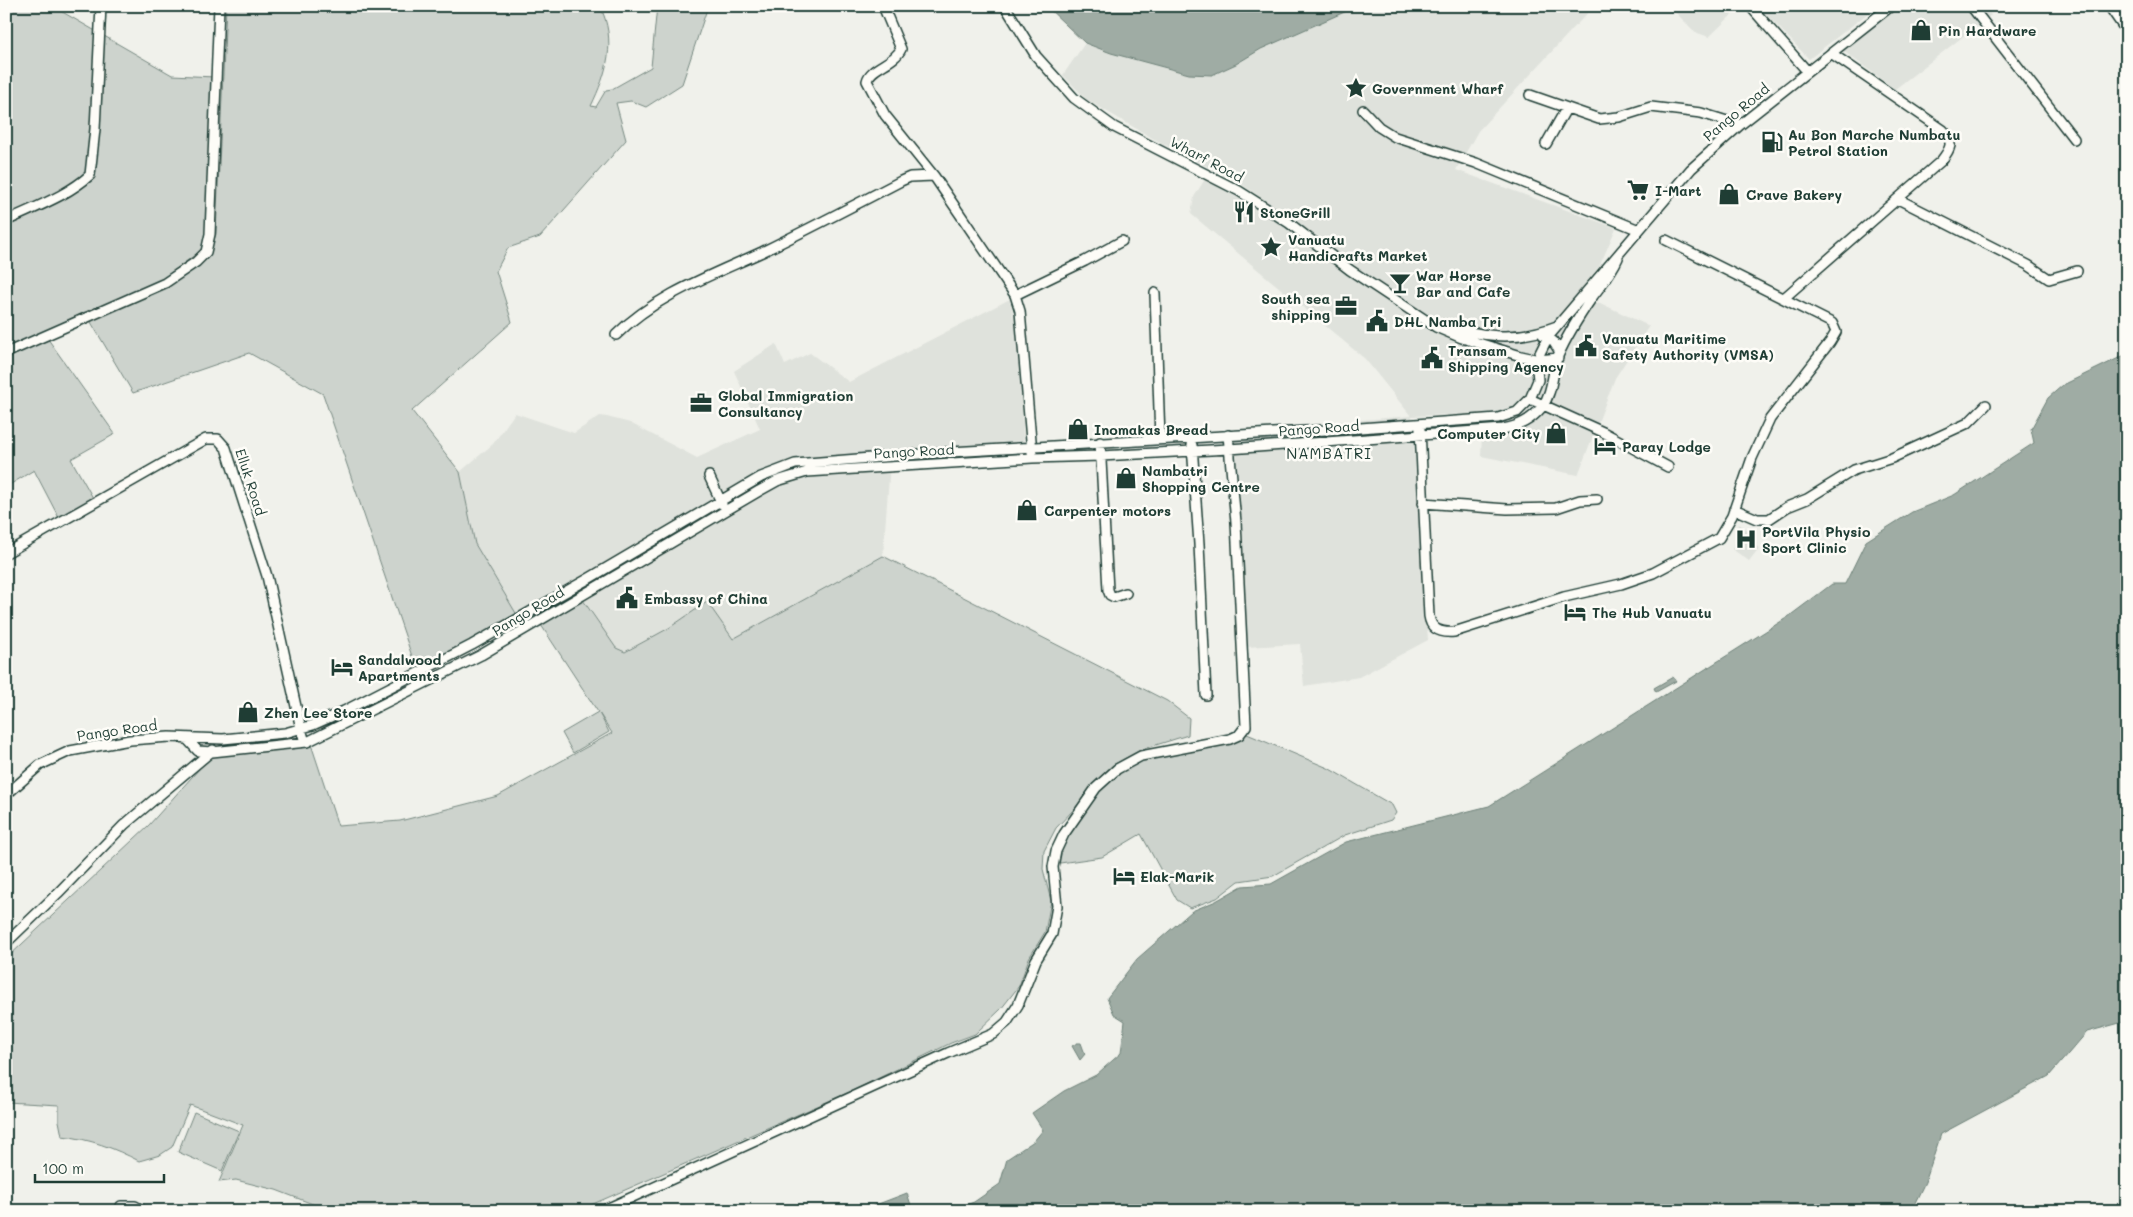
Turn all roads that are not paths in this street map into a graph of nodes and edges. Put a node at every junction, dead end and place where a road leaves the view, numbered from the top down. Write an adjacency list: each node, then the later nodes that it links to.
1 (101, 6): 20 (street)
2 (219, 6): 34 (street)
3 (883, 6): 18 (street)
4 (1005, 6): 29 (street, Wharf Road)
5 (1750, 6): 11 (street)
6 (1891, 6): 10 (street, Pango Road)
7 (1971, 6): 16 (street)
8 (2109, 6): 9 (street)
9 (2127, 32)
10 (1831, 53): 11 (street, Pango Road); 19 (street)
11 (1807, 71): 15 (street, Pango Road)
12 (1530, 95): 13 (street)
13 (1566, 109): 15 (street); 17 (street)
14 (1363, 110): 21 (street)
15 (1740, 125): 21 (street, Pango Road)
16 (2074, 139)
17 (1546, 144)
18 (934, 176): 27 (street); 32 (street)
19 (1898, 199): 25 (street); 28 (street)
20 (6, 220)
21 (1639, 230): 24 (street, Pango Road)
22 (1666, 240): 28 (street)
23 (1122, 241): 27 (street)
24 (1618, 257): 30 (street, Pango Road); 35 (street, Pango Road)
25 (2077, 272)
26 (1155, 292): 44 (street)
27 (1015, 295): 46 (street)
28 (1784, 298): 57 (street)
29 (1419, 316): 31 (street, Wharf Road); 36 (street, Wharf Road)
30 (1558, 325): 31 (street, Wharf Road); 33 (street, Pango Road)
31 (1538, 333): 33 (street)
32 (616, 335)
33 (1548, 338): 35 (street); 36 (street, Pango Road)
34 (6, 353)
35 (1559, 355): 36 (street, Wharf Road); 38 (street, Pango Road)
36 (1539, 360): 37 (street, Pango Road)
37 (1530, 399): 38 (street); 40 (street, Pango Road)
38 (1543, 405): 42 (street, Pango Road); 51 (street)
39 (1986, 405): 57 (street)
40 (1420, 422): 41 (street, Pango Road); 42 (street)
41 (1228, 434): 43 (street, Pango Road); 47 (street)
42 (1420, 434): 47 (street, Pango Road); 55 (street)
43 (1190, 438): 44 (street, Pango Road); 48 (street)
44 (1160, 439): 45 (street, Pango Road)
45 (1100, 442): 46 (street, Pango Road); 49 (street)
46 (1032, 447): 50 (street); 54 (street, Pango Road)
47 (1229, 449): 48 (street, Pango Road); 70 (street)
48 (1193, 450): 49 (street, Pango Road); 60 (street)
49 (1101, 456): 50 (street, Pango Road); 59 (street)
50 (1032, 458): 56 (street, Pango Road)
51 (1668, 467)
52 (710, 476): 54 (street)
53 (1597, 499): 55 (street)
54 (720, 500): 56 (street); 61 (street, Pango Road)
55 (1423, 503): 57 (street)
56 (726, 510): 64 (street, Pango Road)
57 (1734, 510)
58 (6, 553): 61 (street, Elluk Road)
59 (1126, 593)
60 (1206, 695)
61 (301, 729): 63 (street, Pango Road); 64 (street, Elluk Road)
62 (186, 738): 63 (street, Pango Road); 65 (street, Pango Road); 66 (street, Pango Road)
63 (223, 739): 65 (street)
64 (305, 742): 65 (street, Pango Road)
65 (212, 752): 67 (street)
66 (6, 795)
67 (6, 943)
68 (121, 1206): 69 (street)
69 (144, 1211)
70 (602, 1211)

